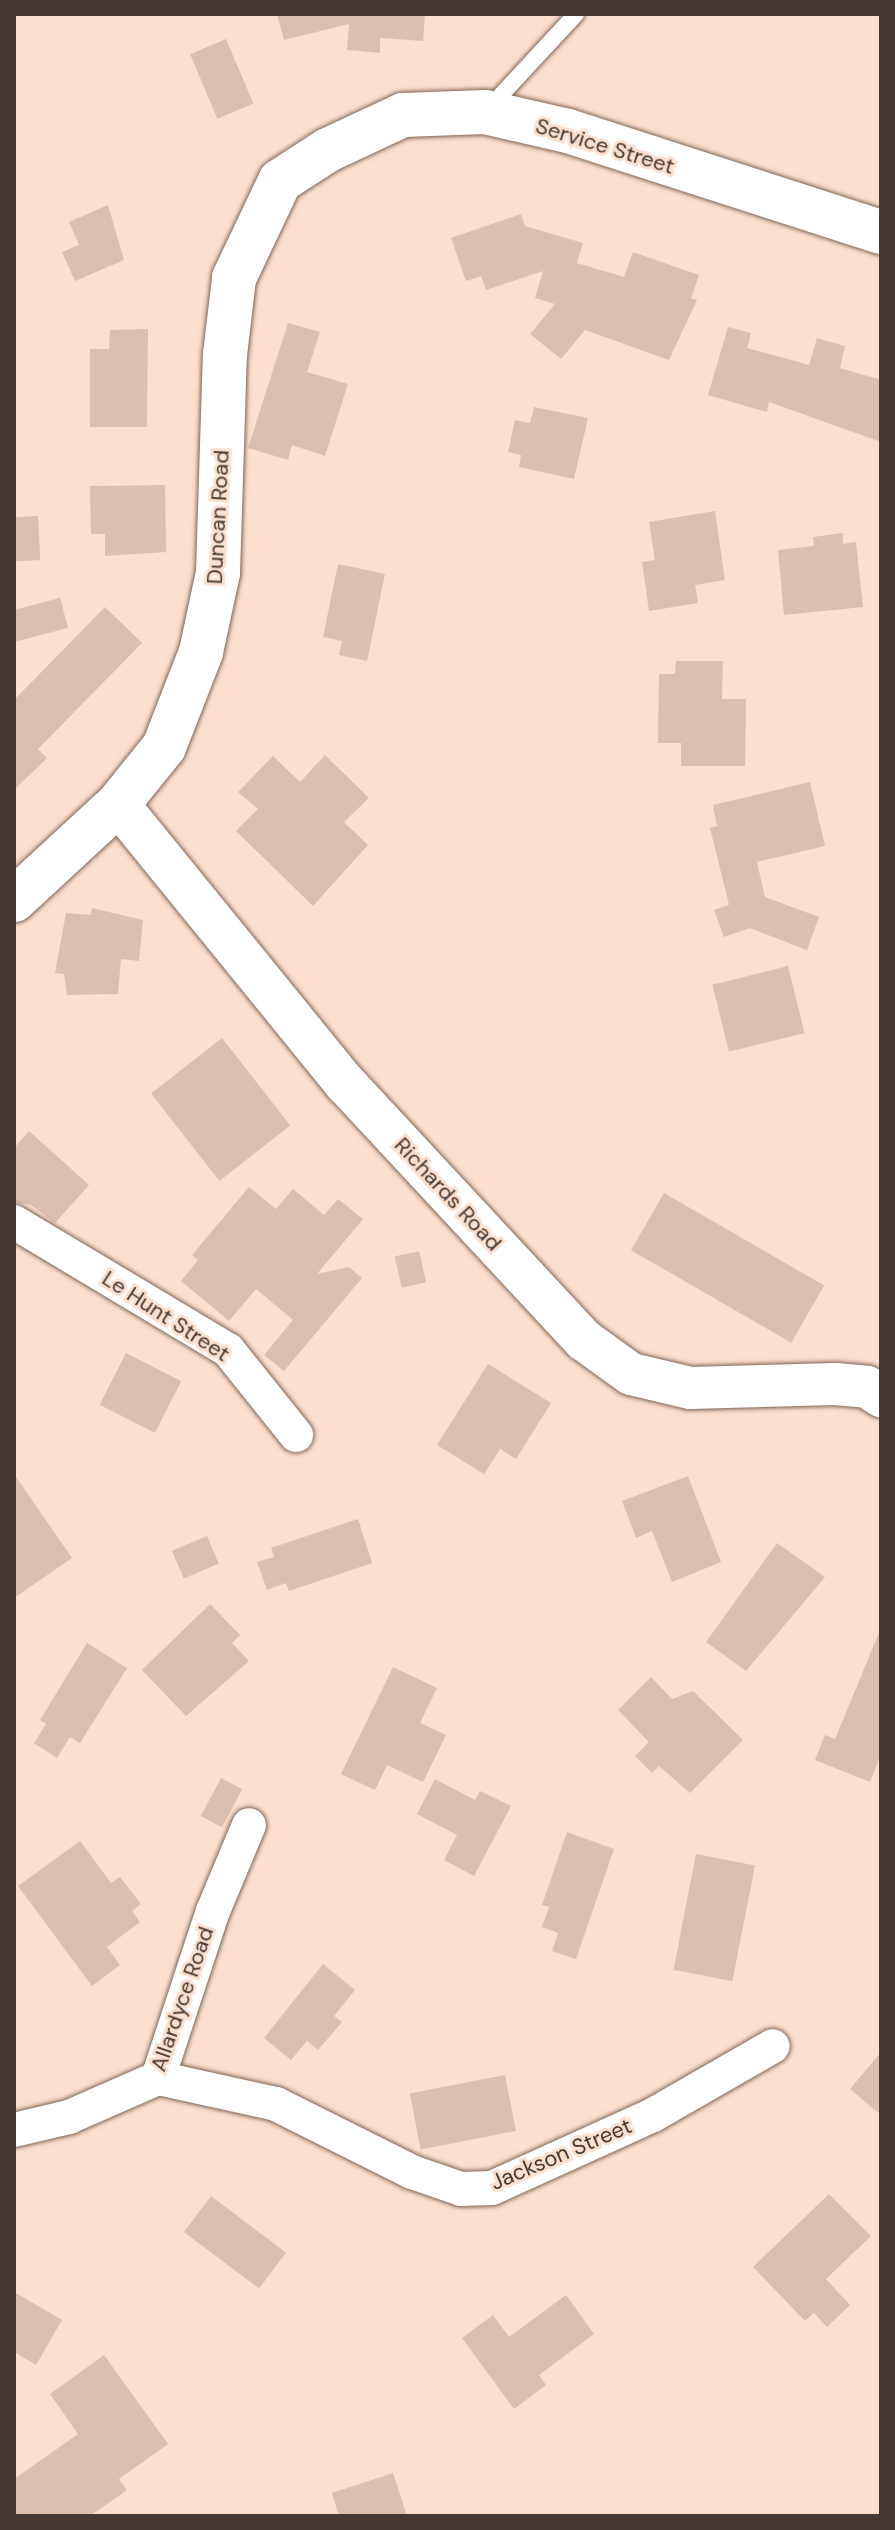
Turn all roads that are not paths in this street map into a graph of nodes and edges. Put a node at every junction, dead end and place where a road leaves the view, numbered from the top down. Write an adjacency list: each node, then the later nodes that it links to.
1 (576, 14): 2 (lane)
2 (485, 112): 3 (main road, Service Street); 4 (main road, Service Street)
3 (328, 150): 5 (main road, Duncan Road)
4 (881, 232)
5 (118, 804): 6 (main road, Duncan Road); 8 (street, Richards Road)
6 (14, 900)
7 (14, 1222): 9 (street, Le Hunt Street)
8 (881, 1396)
9 (296, 1435)
10 (249, 1825): 12 (street, Allardyce Road)
11 (773, 2046): 12 (street, Jackson Street)
12 (158, 2078): 13 (street, Allardyce Road)
13 (14, 2130)

